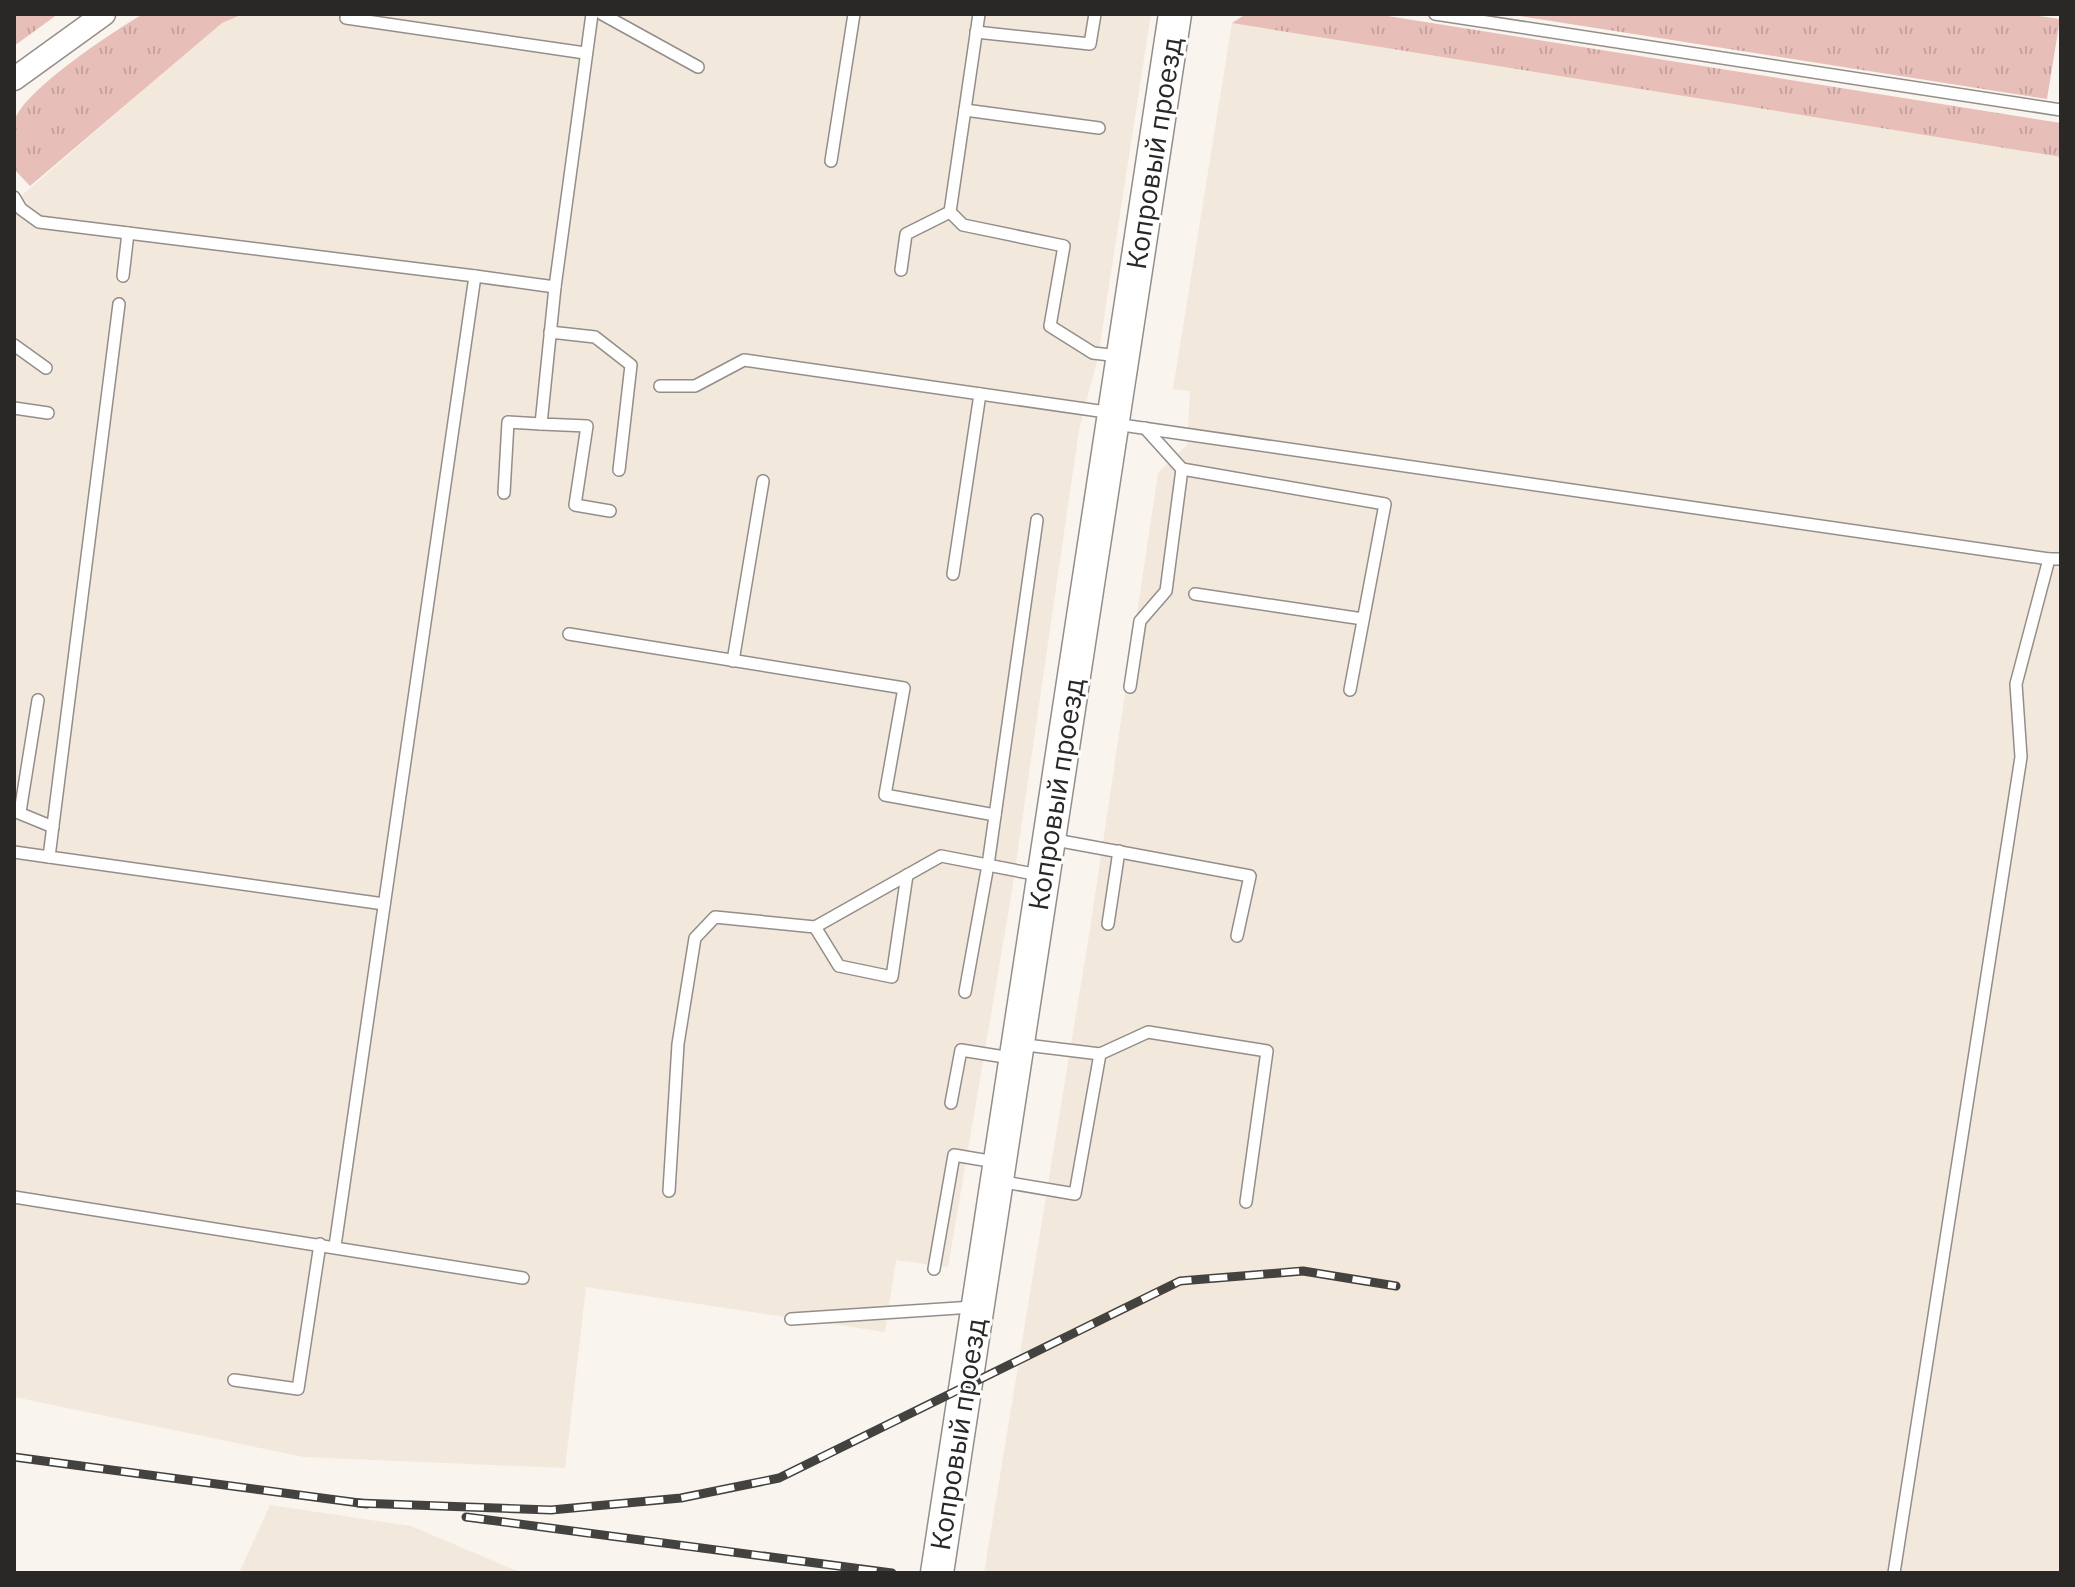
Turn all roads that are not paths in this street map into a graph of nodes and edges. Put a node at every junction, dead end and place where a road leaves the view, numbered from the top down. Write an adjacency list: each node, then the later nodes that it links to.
1 (104, 14): 13 (street)
2 (592, 14): 11 (lane)
3 (602, 14): 12 (lane)
4 (854, 14): 17 (lane)
5 (979, 14): 10 (lane)
6 (1095, 14): 10 (lane)
7 (1175, 14): 28 (main road, Копровый проезд)
8 (1435, 14): 15 (lane)
9 (346, 18): 11 (lane)
10 (976, 32): 14 (lane)
11 (585, 53): 24 (lane)
12 (698, 67)
13 (14, 79)
14 (965, 110): 16 (lane); 19 (lane)
15 (2061, 110)
16 (1099, 128)
17 (831, 161)
18 (14, 197): 20 (lane)
19 (950, 212): 21 (lane); 28 (lane)
20 (128, 233): 22 (lane); 23 (lane)
21 (901, 270)
22 (123, 276)
23 (475, 276): 24 (lane); 62 (lane)
24 (555, 287): 26 (lane)
25 (119, 304): 54 (lane)
26 (550, 332): 35 (lane); 38 (lane)
27 (14, 345): 29 (lane)
28 (1123, 356): 34 (main road, Копровый проезд)
29 (46, 368)
30 (660, 386): 31 (lane)
31 (980, 394): 34 (lane); 44 (lane)
32 (14, 408): 33 (lane)
33 (48, 413)
34 (1113, 419): 36 (lane); 55 (main road, Копровый проезд)
35 (541, 424): 40 (lane); 41 (lane)
36 (1145, 428): 37 (lane); 43 (lane)
37 (1182, 469): 46 (lane); 49 (lane)
38 (619, 470)
39 (763, 481): 48 (lane)
40 (504, 493)
41 (610, 511)
42 (1037, 520): 53 (lane)
43 (2055, 559): 82 (lane)
44 (953, 574)
45 (1195, 594): 46 (lane)
46 (1363, 619): 50 (lane)
47 (569, 634): 48 (lane)
48 (733, 661): 53 (lane)
49 (1130, 687)
50 (1350, 690)
51 (38, 700): 52 (lane)
52 (17, 812): 54 (lane)
53 (995, 815): 59 (lane)
54 (53, 827): 58 (lane)
55 (1049, 839): 56 (lane); 61 (main road, Копровый проезд)
56 (1119, 851): 63 (lane); 65 (lane)
57 (14, 852): 58 (lane)
58 (49, 857): 62 (lane)
59 (988, 865): 60 (lane); 61 (lane); 66 (lane)
60 (907, 875): 64 (lane); 64 (lane)
61 (1044, 876): 67 (main road, Копровый проезд)
62 (384, 904): 75 (lane)
63 (1108, 924)
64 (815, 927): 71 (lane)
65 (1237, 936)
66 (965, 992)
67 (1017, 1051): 68 (lane); 69 (lane); 70 (main road, Копровый проезд)
68 (1100, 1054): 70 (lane); 73 (lane)
69 (951, 1103)
70 (998, 1172): 76 (lane); 78 (main road, Копровый проезд)
71 (669, 1191)
72 (14, 1197): 74 (lane)
73 (1246, 1202)
74 (320, 1244): 75 (lane); 80 (lane)
75 (335, 1246): 77 (lane)
76 (934, 1269)
77 (523, 1278)
78 (978, 1306): 79 (lane); 81 (main road, Копровый проезд)
79 (791, 1319)
80 (234, 1380)
81 (937, 1573)
82 (1894, 1573)

